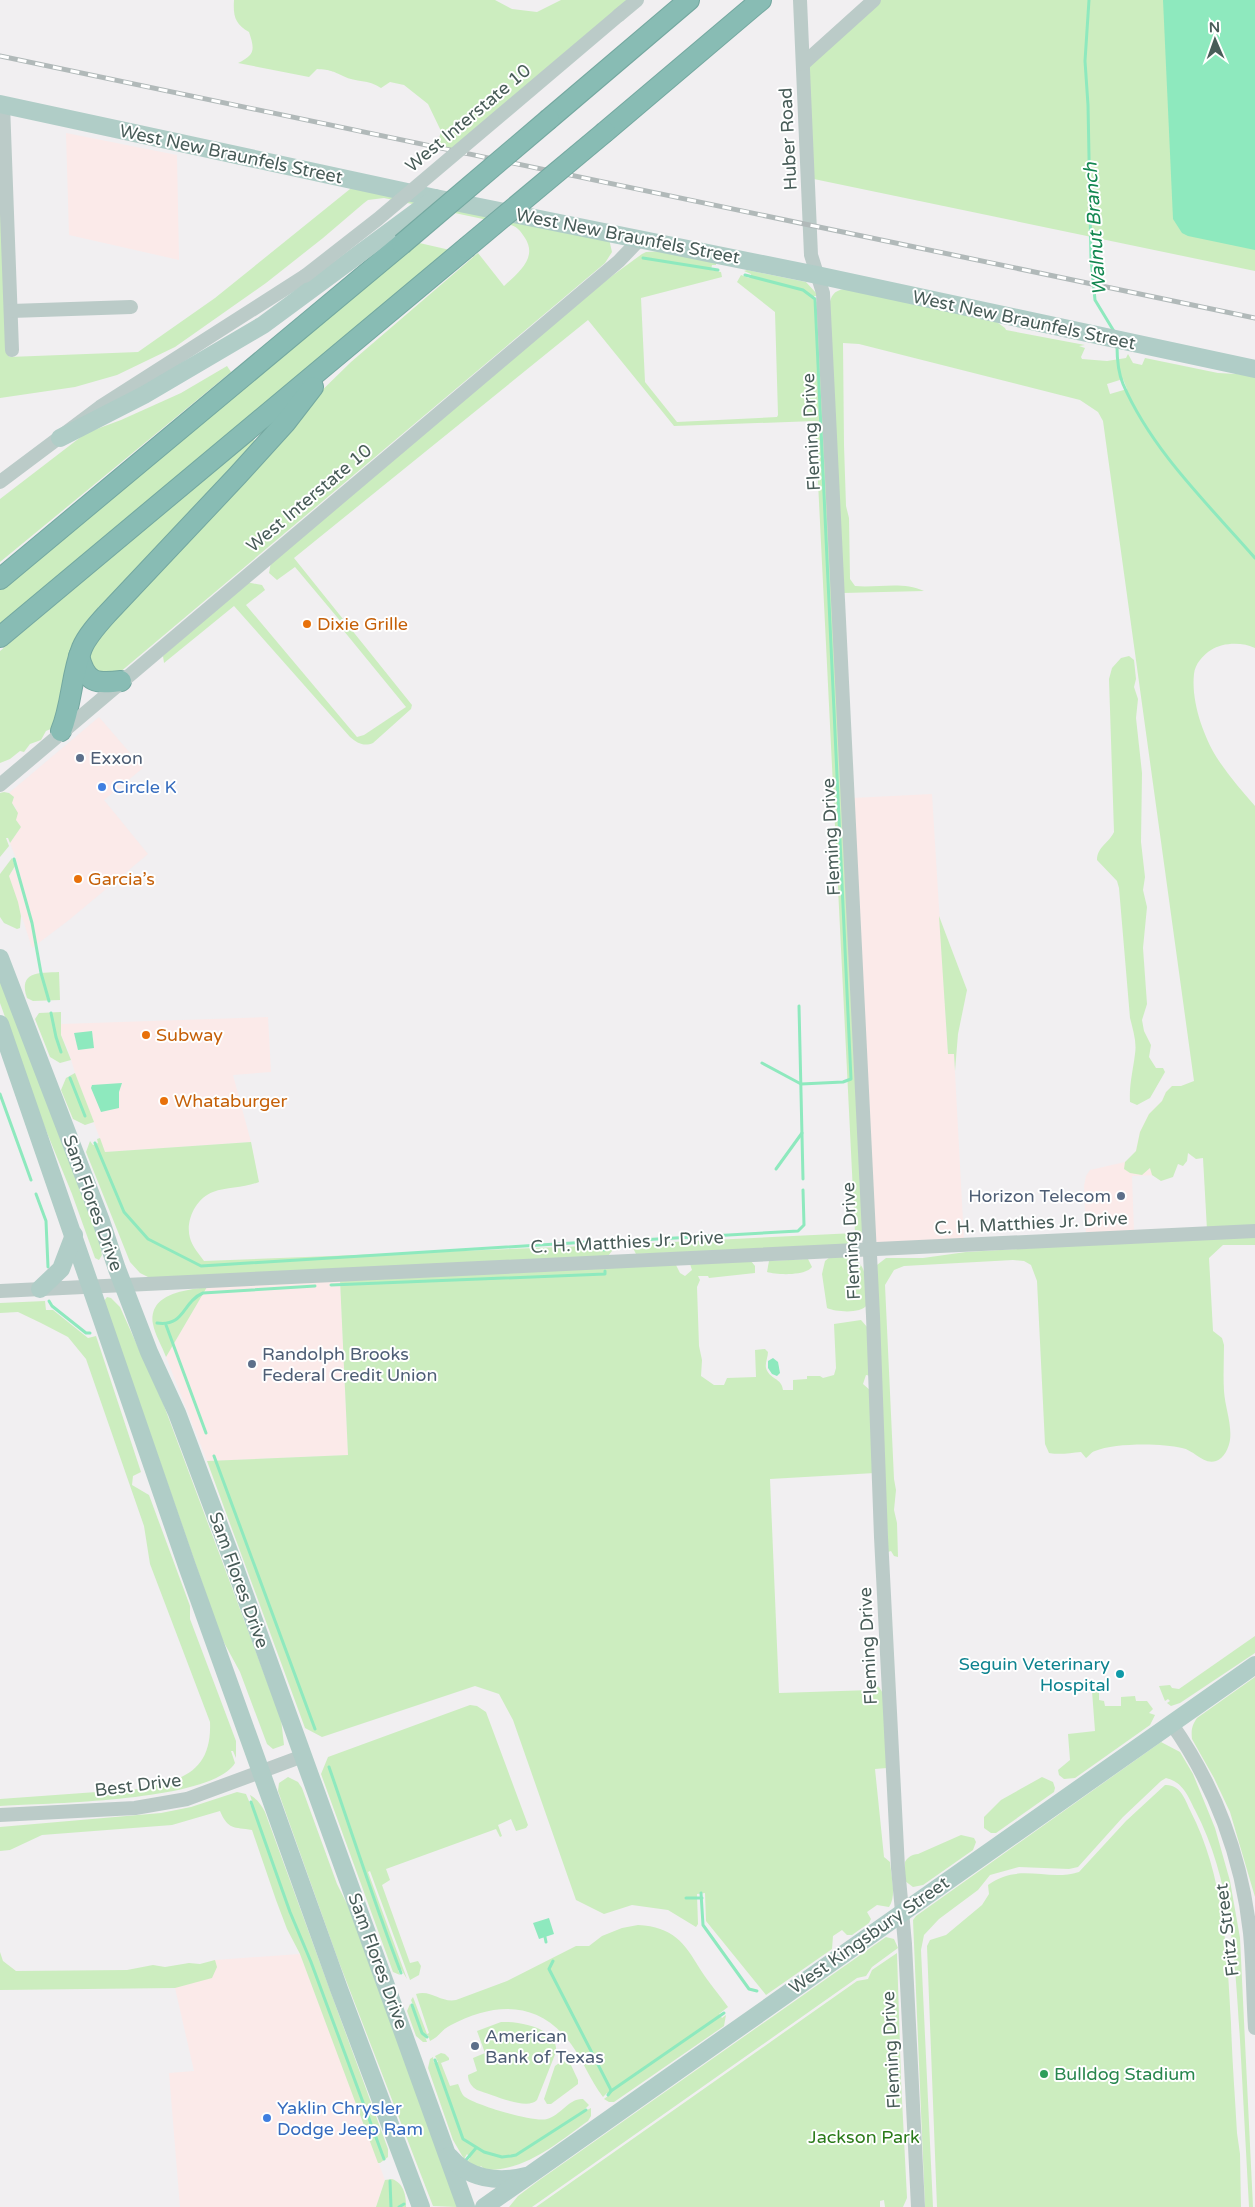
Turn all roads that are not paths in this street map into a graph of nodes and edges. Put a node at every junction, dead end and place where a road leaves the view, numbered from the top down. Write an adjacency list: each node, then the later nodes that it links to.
1 (637, 0): 16 (street, West Interstate 10, bridge)
2 (689, 0): 18 (highway, bridge)
3 (761, 0): 14 (highway, bridge)
4 (800, 0): 6 (street, Huber Road)
5 (874, 0): 6 (street)
6 (803, 64): 10 (street, Huber Road)
7 (2, 104): 8 (main road, West New Braunfels Street); 12 (street)
8 (435, 198): 9 (main road, West New Braunfels Street); 16 (main road)
9 (641, 238): 10 (main road, West New Braunfels Street); 21 (street, West Interstate 10)
10 (817, 275): 15 (main road, West New Braunfels Street); 28 (street, Fleming Drive)
11 (131, 307): 12 (street)
12 (11, 312): 13 (street)
13 (12, 350)
14 (338, 356): 19 (highway); 20 (highway)
15 (1255, 369)
16 (60, 438): 17 (street, West Interstate 10)
17 (0, 482)
18 (0, 579)
19 (0, 637)
20 (79, 656): 21 (highway); 22 (highway)
21 (121, 681): 22 (street, West Interstate 10)
22 (61, 731): 23 (street, West Interstate 10)
23 (3, 780)
24 (0, 958): 29 (main road, Sam Flores Drive)
25 (0, 1024): 27 (main road, Sam Flores Drive)
26 (1255, 1232): 28 (street, C. H. Matthies Jr. Drive)
27 (74, 1235): 30 (main road, Sam Flores Drive); 31 (main road)
28 (870, 1250): 29 (street, C. H. Matthies Jr. Drive); 38 (street, Fleming Drive)
29 (123, 1286): 30 (street, C. H. Matthies Jr. Drive); 35 (main road, Sam Flores Drive)
30 (92, 1287): 31 (street, C. H. Matthies Jr. Drive); 36 (main road, Sam Flores Drive)
31 (40, 1289): 32 (street, C. H. Matthies Jr. Drive)
32 (0, 1291)
33 (1255, 1665): 34 (main road, West Kingsbury Street)
34 (1171, 1723): 38 (main road, West Kingsbury Street); 39 (street, Fritz Street)
35 (304, 1756): 36 (street, Best Drive); 40 (main road, Sam Flores Drive)
36 (262, 1773): 37 (street, Best Drive); 42 (main road, Sam Flores Drive)
37 (0, 1815)
38 (903, 1912): 41 (main road, West Kingsbury Street); 49 (street, Fleming Drive)
39 (1255, 2028)
40 (446, 2152): 41 (main road); 46 (main road, Sam Flores Drive)
41 (529, 2175): 43 (main road, West Kingsbury Street)
42 (413, 2186): 44 (main road); 45 (main road, Sam Flores Drive)
43 (512, 2187): 47 (main road, West Kingsbury Street); 48 (main road)
44 (413, 2207)
45 (421, 2207)
46 (466, 2207)
47 (484, 2207)
48 (500, 2207)
49 (918, 2207)

